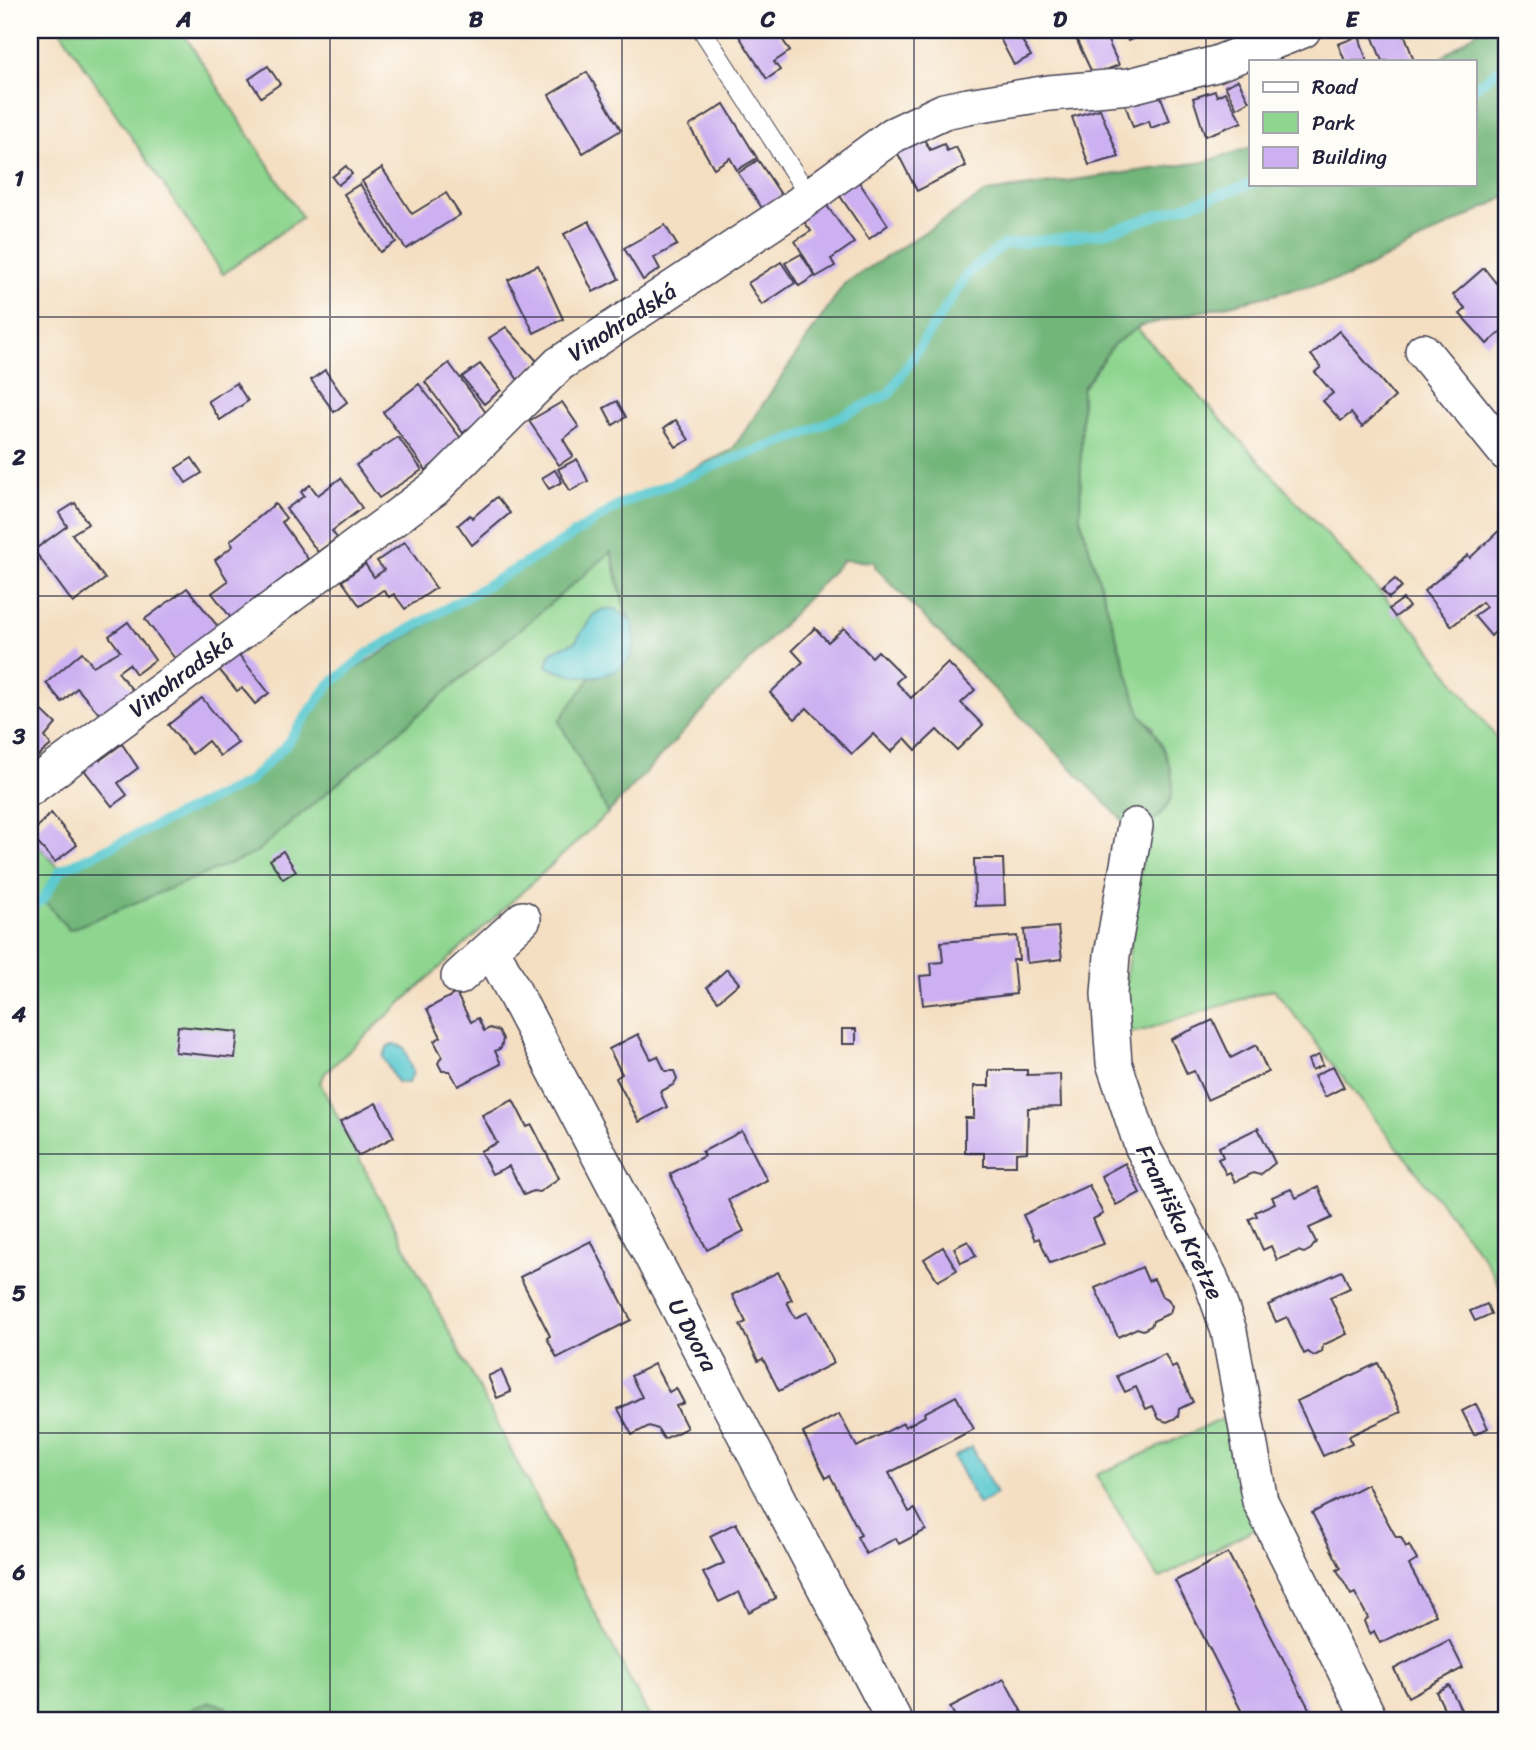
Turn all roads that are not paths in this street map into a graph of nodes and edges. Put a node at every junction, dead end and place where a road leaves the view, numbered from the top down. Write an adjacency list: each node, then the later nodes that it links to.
1 (702, 30): 3 (lane)
2 (1303, 30): 3 (street, Vinohradská)
3 (808, 196): 6 (street, Vinohradská)
4 (1423, 351): 5 (street)
5 (1506, 453)
6 (30, 788)
7 (1135, 826): 12 (street, Františka Kretze)
8 (523, 919): 9 (street)
9 (492, 950): 10 (street); 11 (street, U Dvora)
10 (459, 977)
11 (894, 1720)
12 (1370, 1720)

